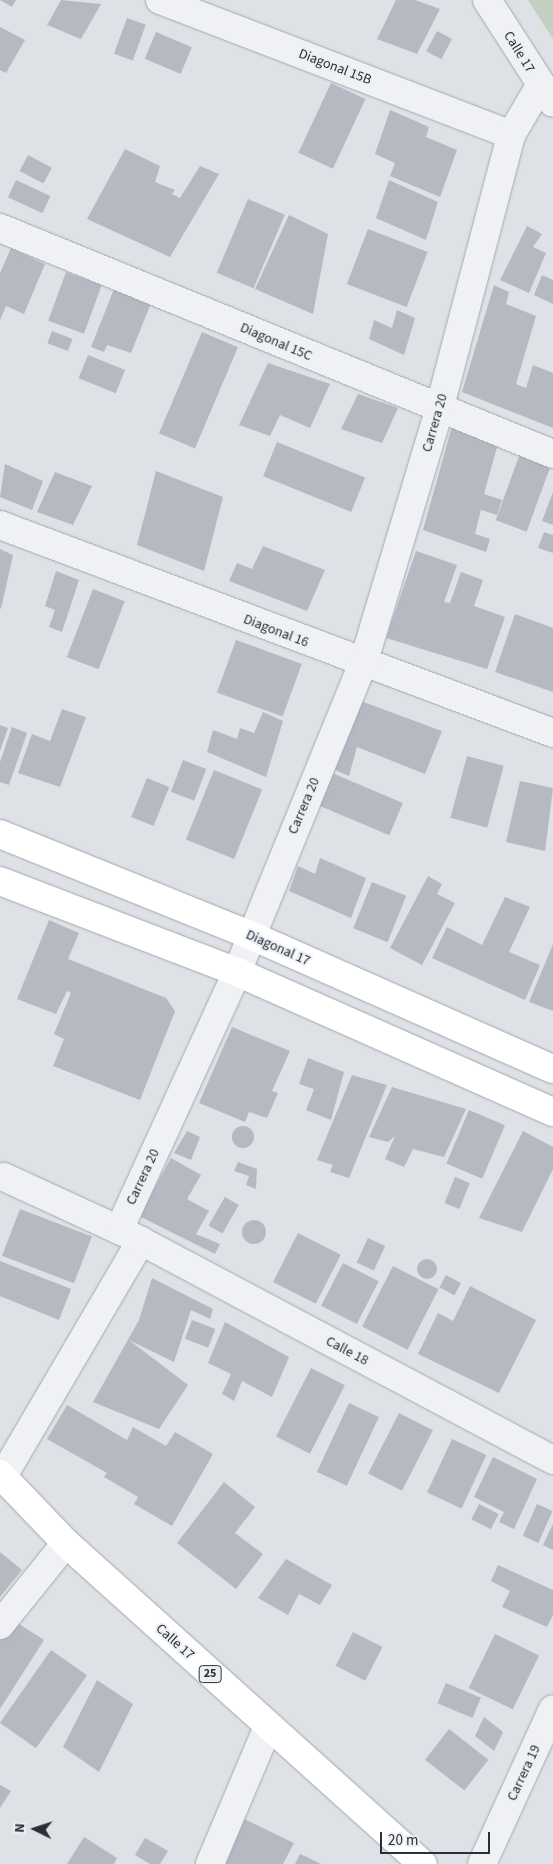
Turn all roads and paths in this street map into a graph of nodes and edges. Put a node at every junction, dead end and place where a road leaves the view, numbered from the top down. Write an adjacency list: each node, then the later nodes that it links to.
1 (160, 0): 4 (street, Diagonal 15B)
2 (486, 0): 3 (street, Calle 17)
3 (547, 94): 4 (street, Carrera 20)
4 (511, 135): 6 (street, Carrera 20)
5 (0, 228): 6 (street, Diagonal 15C)
6 (439, 410): 7 (street, Diagonal 15C); 9 (street, Carrera 20)
7 (553, 454)
8 (0, 525): 9 (street, Diagonal 16)
9 (363, 664): 10 (street, Diagonal 16); 13 (street, Carrera 20)
10 (553, 733)
11 (0, 834): 13 (main road, Diagonal 17)
12 (0, 881): 14 (main road)
13 (250, 935): 14 (street, Carrera 20); 15 (main road, Diagonal 17)
14 (237, 972): 16 (main road); 18 (street, Carrera 20)
15 (553, 1069)
16 (553, 1112)
17 (4, 1177): 18 (street, Calle 18)
18 (130, 1235): 19 (street, Calle 18); 20 (street, Carrera 20)
19 (553, 1460)
20 (2, 1475): 21 (main road, Calle 17 / 25)
21 (66, 1543): 22 (street); 24 (main road, Calle 17 / 25)
22 (0, 1625)
23 (553, 1709): 27 (street, Carrera 19)
24 (268, 1726): 25 (street); 26 (main road, Calle 17 / 25)
25 (210, 1864)
26 (423, 1864)
27 (482, 1864)

